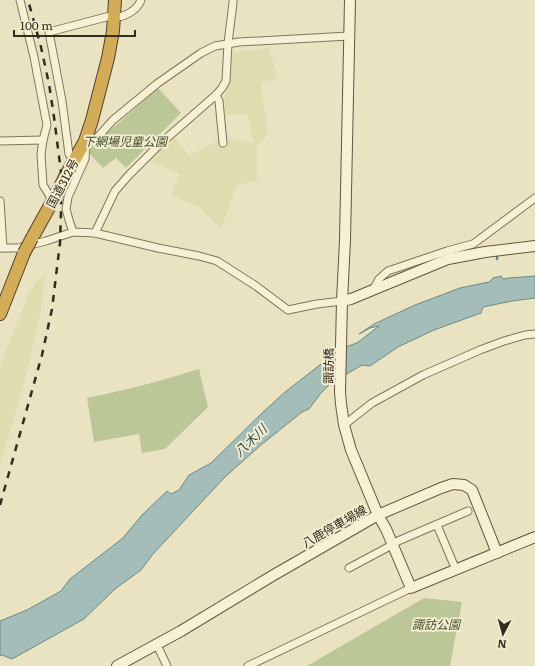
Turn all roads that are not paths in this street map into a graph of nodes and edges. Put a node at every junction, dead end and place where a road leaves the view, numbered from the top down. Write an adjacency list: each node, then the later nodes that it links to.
1 (20, 0): 10 (street)
2 (115, 0): 6 (highway, 国道312号)
3 (141, 0): 6 (street)
4 (233, 0): 8 (street)
5 (350, 0): 7 (street, 諏訪橋)
6 (114, 18): 12 (highway, 国道312号); 14 (street)
7 (349, 36): 8 (street); 23 (street, 諏訪橋)
8 (228, 44): 9 (street); 12 (street)
9 (216, 95): 13 (street); 19 (street)
10 (43, 140): 11 (street); 15 (street)
11 (0, 141)
12 (86, 141): 14 (highway, 国道312号); 18 (street)
13 (223, 143)
14 (74, 160): 15 (highway, 国道312号, bridge)
15 (55, 197): 24 (highway, 国道312号, bridge)
16 (535, 198): 22 (street)
17 (0, 201): 21 (street)
18 (73, 232): 19 (street); 21 (street)
19 (95, 233): 23 (street)
20 (535, 246): 22 (street)
21 (1, 248)
22 (373, 290): 23 (street)
23 (342, 306): 26 (street, 諏訪橋)
24 (0, 314)
25 (535, 334): 26 (street)
26 (343, 423): 28 (street, 諏訪橋)
27 (468, 512): 29 (street)
28 (378, 515): 31 (street, 八鹿停車場線); 32 (street); 36 (street, 八鹿停車場線)
29 (437, 525): 31 (street); 34 (street)
30 (535, 537): 32 (street)
31 (392, 545): 33 (street); 35 (street, 八鹿停車場線)
32 (497, 553): 34 (street)
33 (349, 568)
34 (456, 570): 35 (street)
35 (411, 588): 39 (street)
36 (157, 645): 37 (street, 八鹿停車場線); 38 (street)
37 (117, 666)
38 (167, 666)
39 (248, 666)

